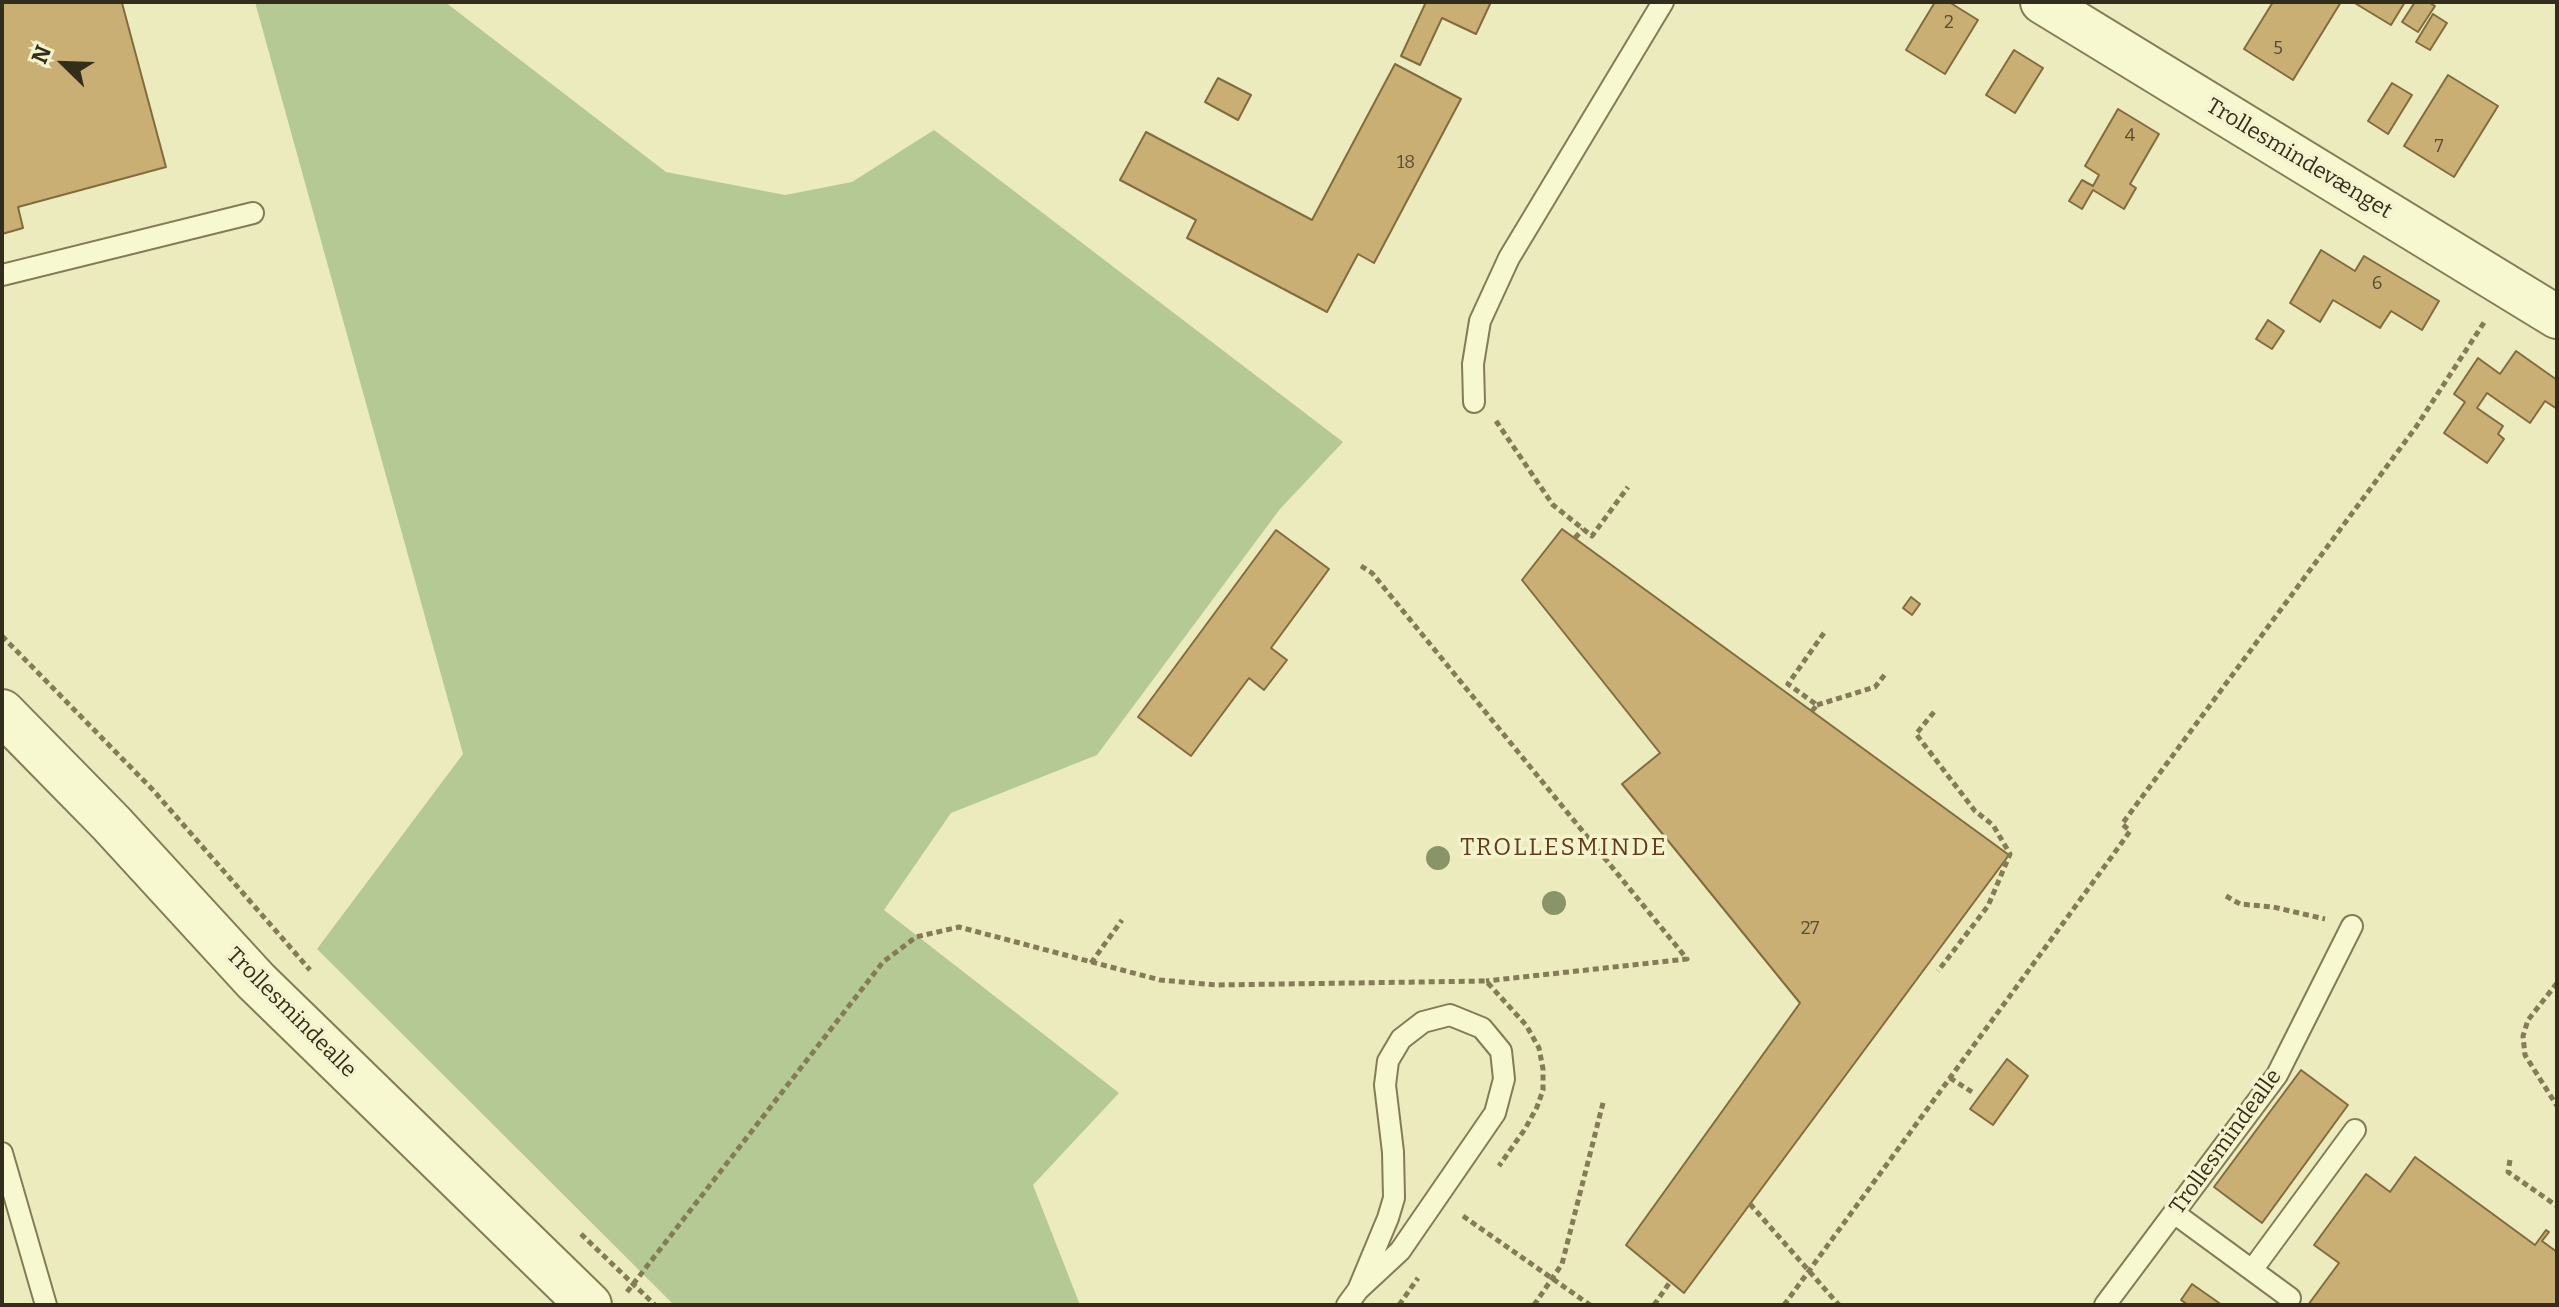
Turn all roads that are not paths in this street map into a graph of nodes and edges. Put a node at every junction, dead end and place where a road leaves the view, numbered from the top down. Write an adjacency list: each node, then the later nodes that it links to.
1 (1663, 2): 6 (lane)
2 (2042, 2): 5 (street, Trollesmindevænget)
3 (253, 213): 4 (lane)
4 (2, 275)
5 (2557, 317)
6 (1474, 402)
7 (2, 712): 15 (street, Trollesmindealle)
8 (2352, 926): 11 (lane, Trollesmindealle)
9 (2355, 1130): 12 (lane)
10 (2, 1153): 16 (lane)
11 (2174, 1213): 12 (lane); 17 (lane, Trollesmindealle)
12 (2252, 1270): 14 (lane)
13 (1353, 1298): 13 (lane)
14 (2290, 1298)
15 (607, 1300)
16 (46, 1305)
17 (2105, 1305)

